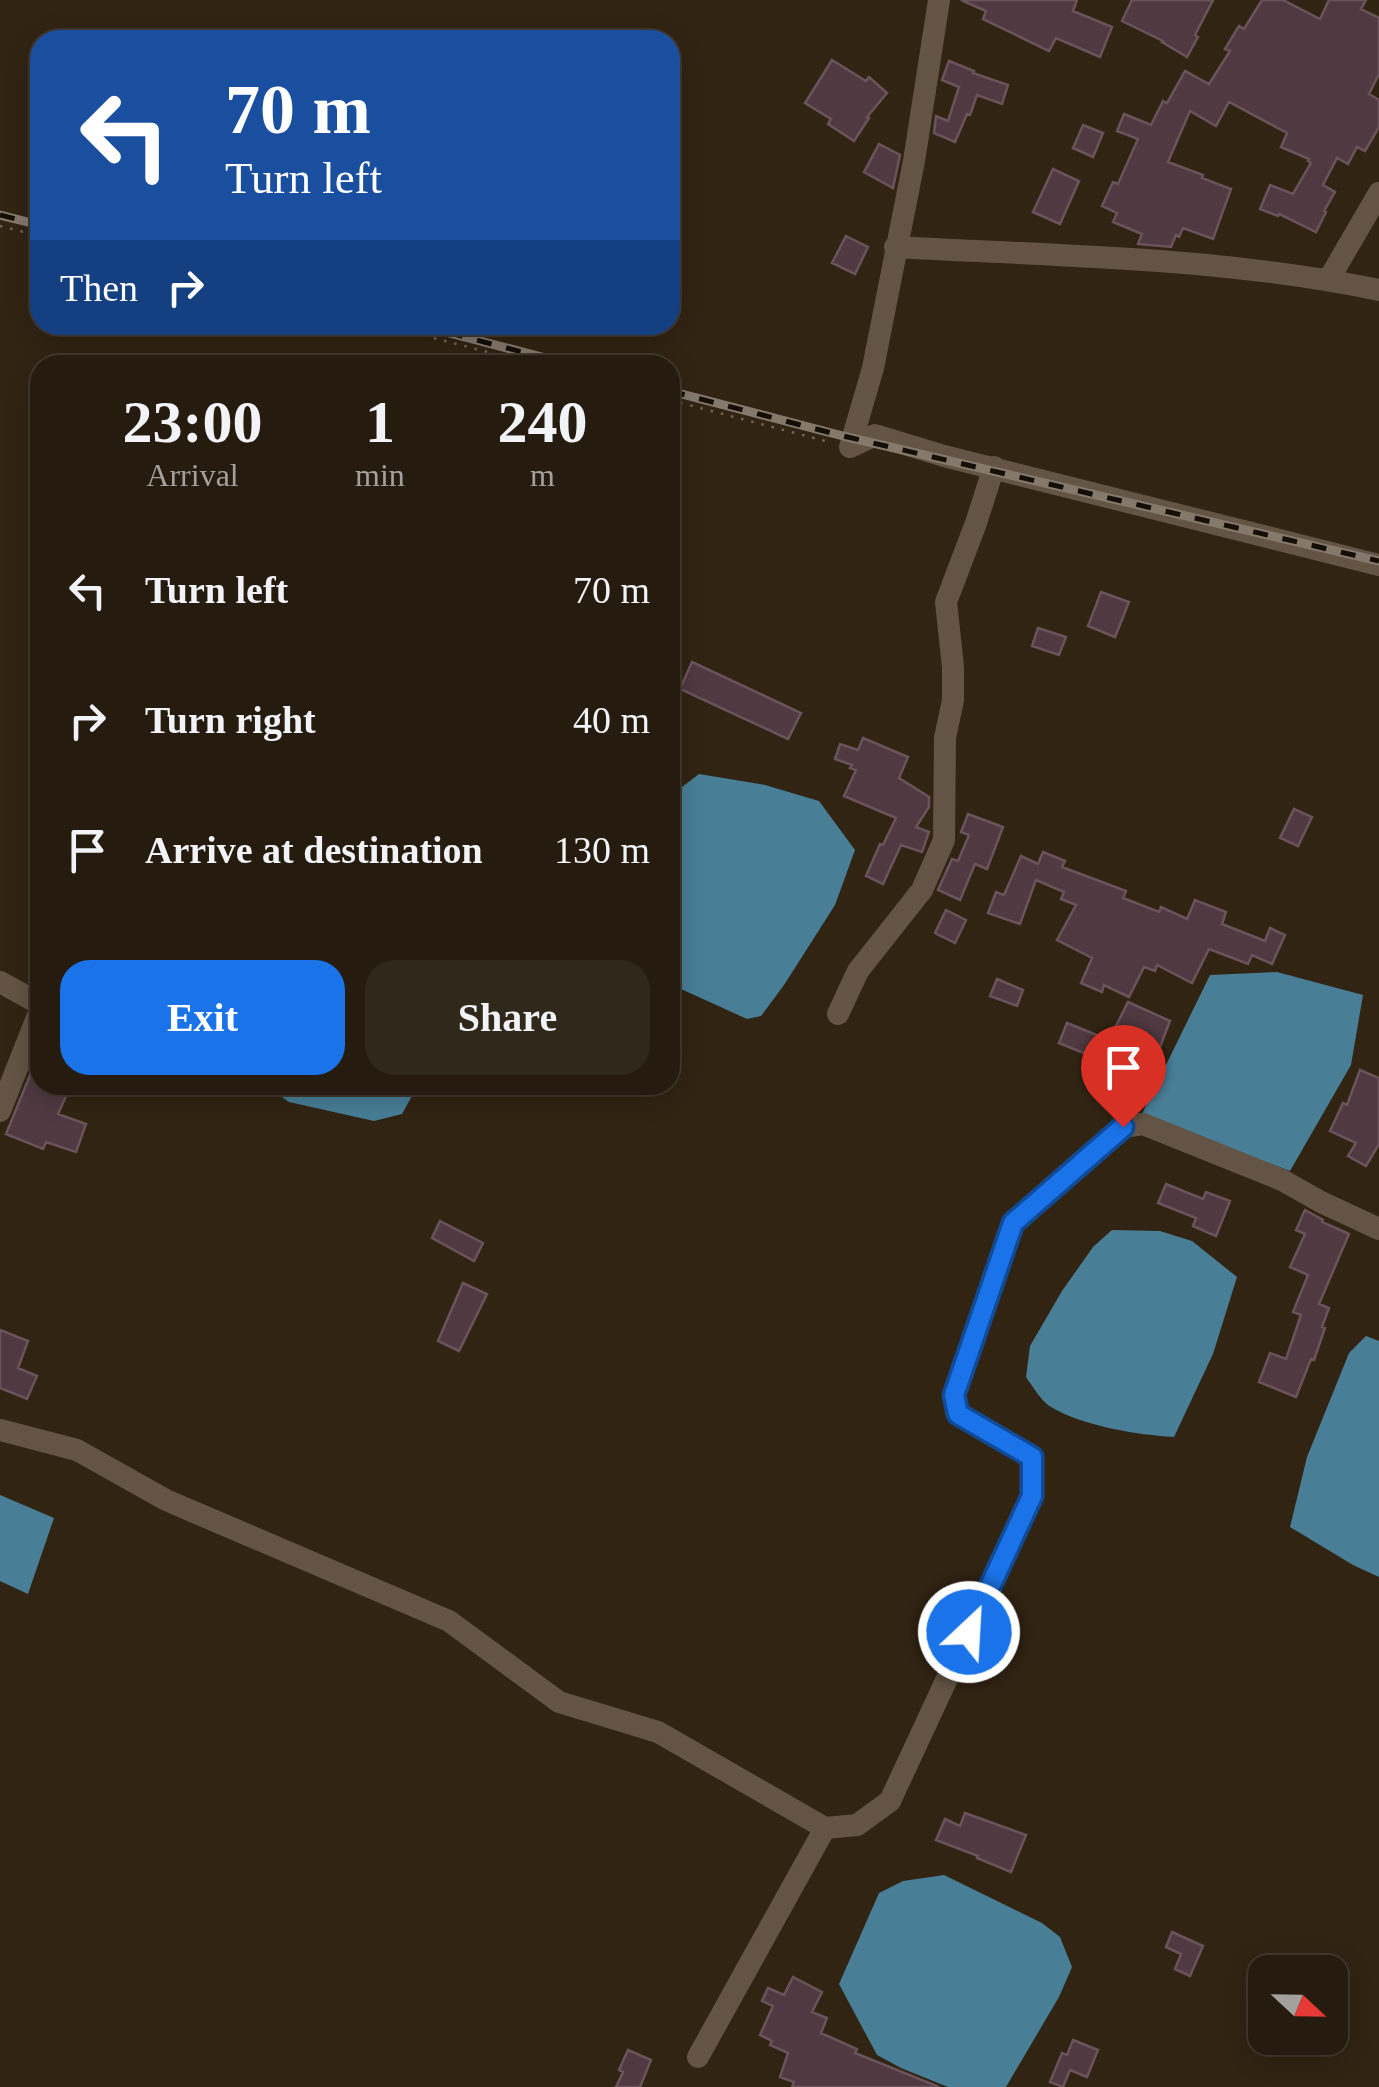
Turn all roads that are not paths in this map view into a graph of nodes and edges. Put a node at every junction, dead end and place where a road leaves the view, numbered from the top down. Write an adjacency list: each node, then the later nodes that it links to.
1 (938, 0): 3 (street)
2 (1379, 193): 4 (street)
3 (896, 248): 4 (street); 6 (street)
4 (1329, 279): 5 (street)
5 (1379, 290)
6 (994, 467): 7 (street); 10 (street)
7 (1379, 565)
8 (0, 982): 9 (street)
9 (30, 1001)
10 (838, 1014)
11 (30, 1033): 12 (street)
12 (0, 1111)
13 (1379, 1230): 15 (street)
14 (0, 1430): 15 (street)
15 (825, 1828): 16 (street)
16 (698, 2057)

